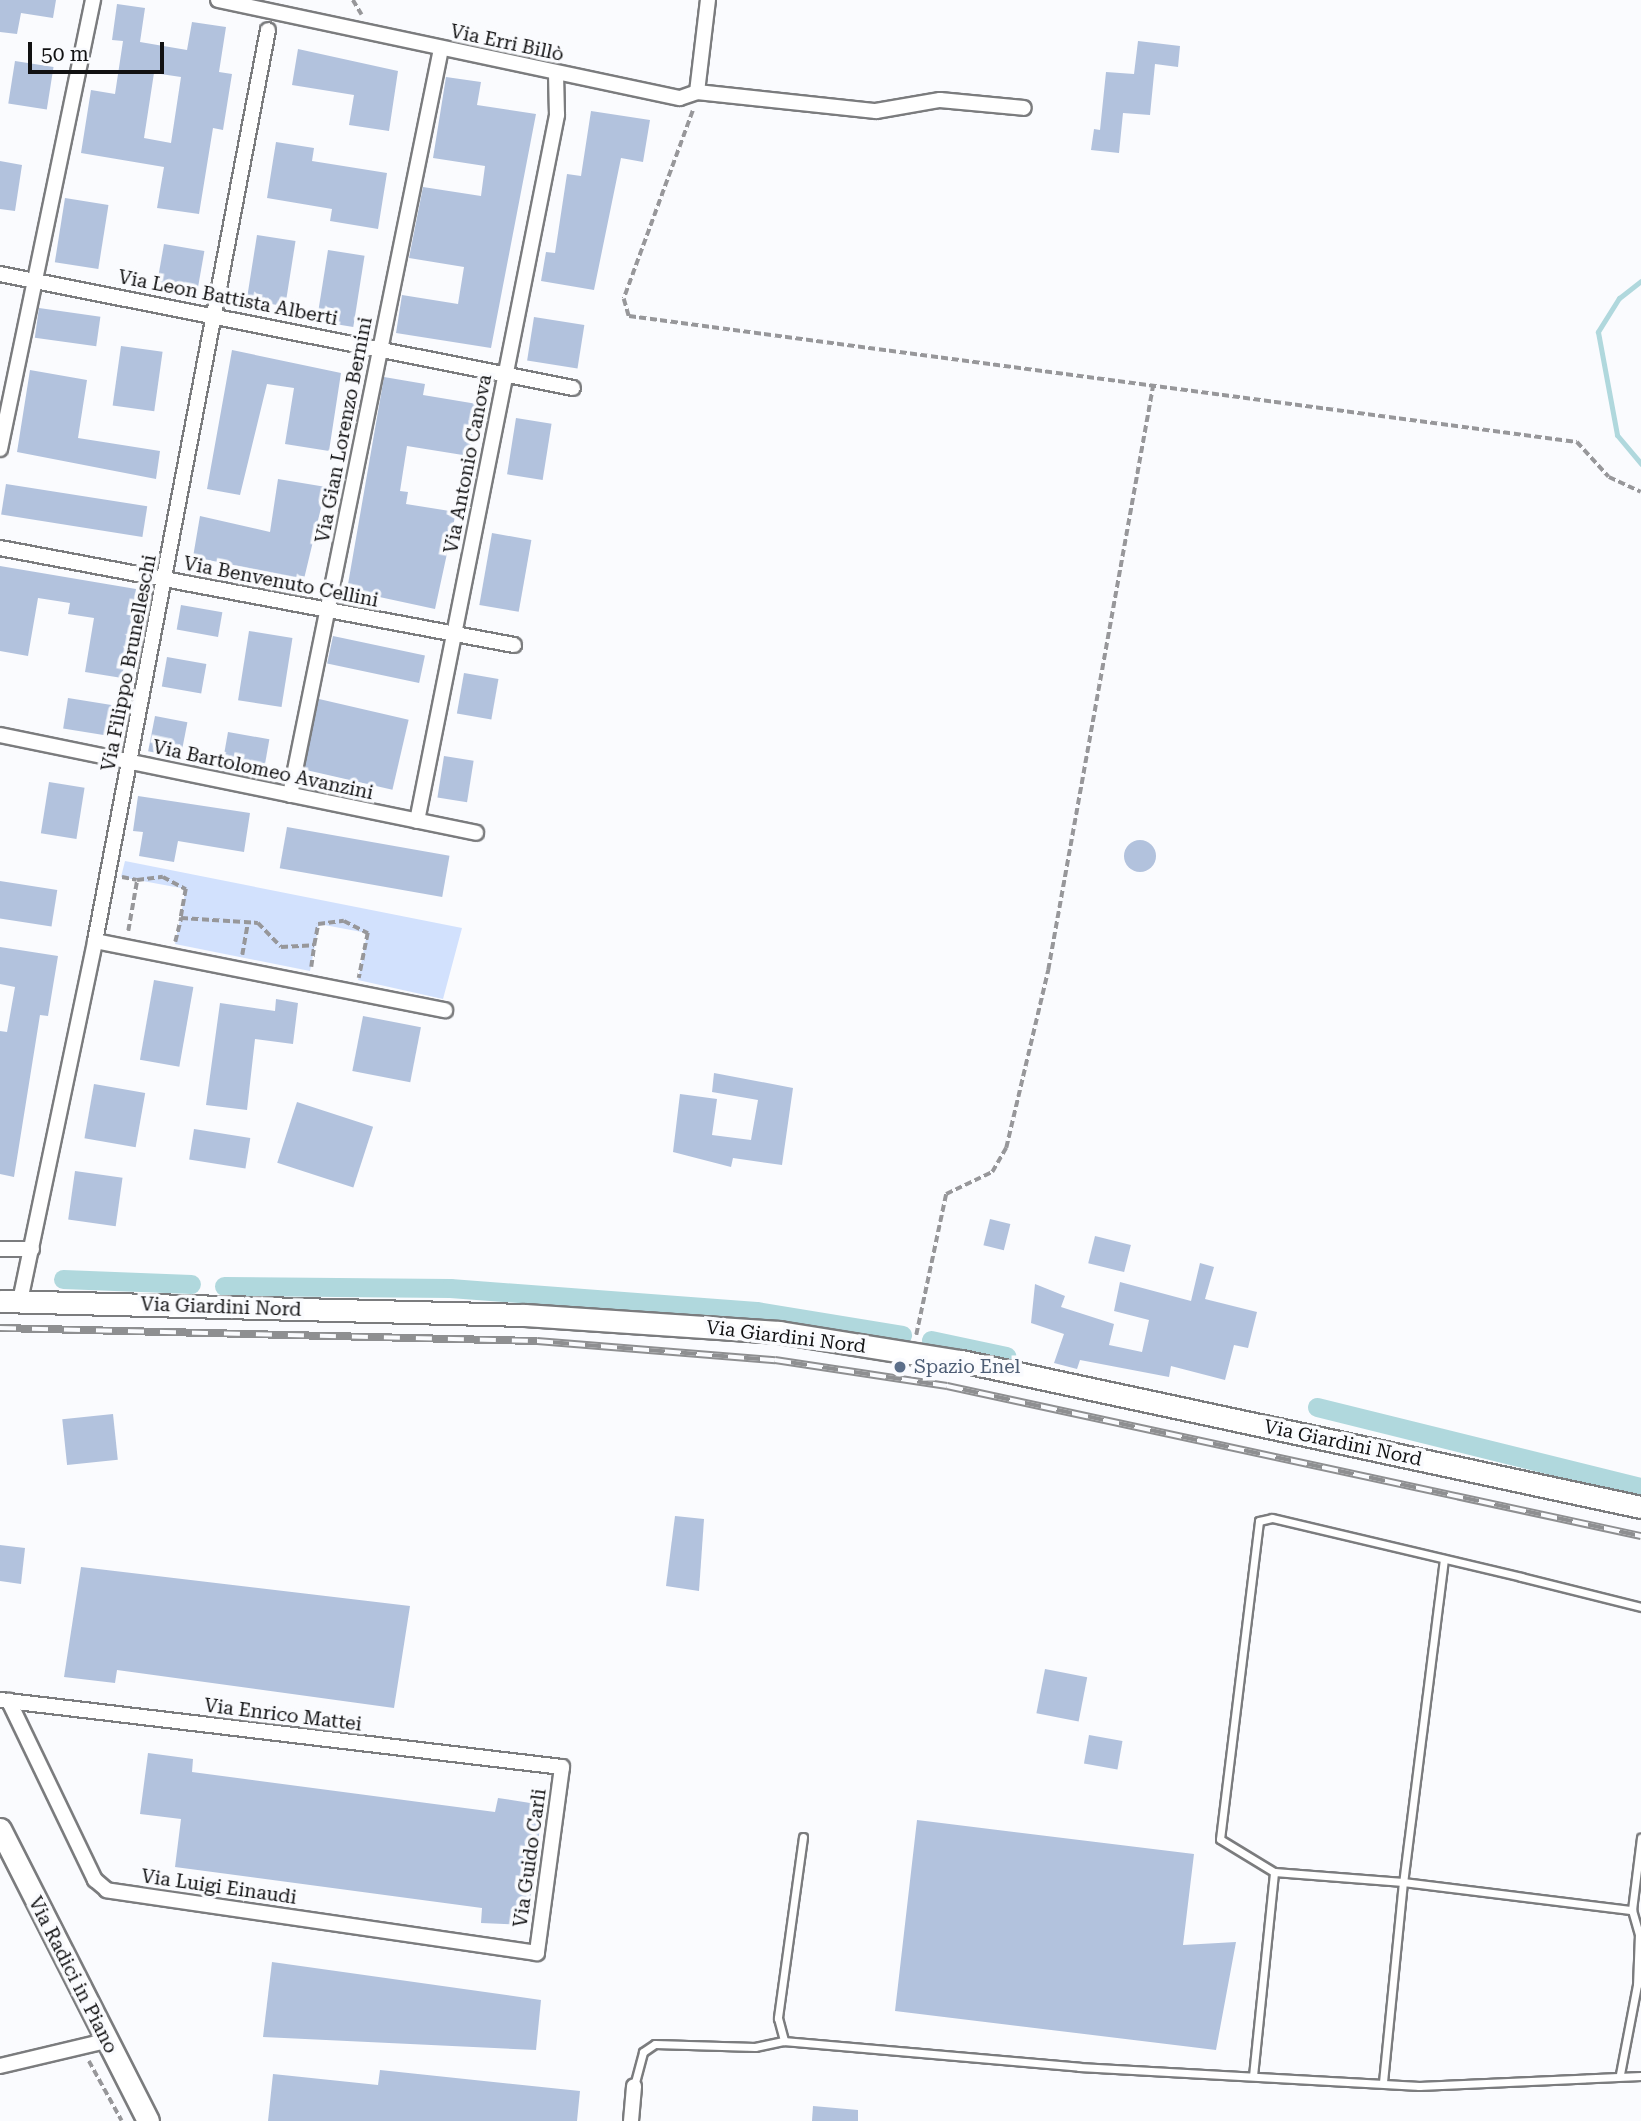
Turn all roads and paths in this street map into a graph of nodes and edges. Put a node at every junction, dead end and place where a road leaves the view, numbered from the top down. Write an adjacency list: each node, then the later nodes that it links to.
1 (93, 0): 13 (street)
2 (218, 0): 5 (street, Via Erri Billò)
3 (354, 0): 6 (path)
4 (708, 0): 10 (street)
5 (253, 3): 8 (street, Via Erri Billò)
6 (374, 18)
7 (268, 30): 14 (street, Via Filippo Brunelleschi)
8 (441, 49): 9 (street, Via Erri Billò); 15 (street, Via Gian Lorenzo Bernini)
9 (556, 73): 10 (street, Via Erri Billò); 16 (street, Via Antonio Canova)
10 (692, 94): 11 (street, Via Erri Billò); 17 (path)
11 (1024, 108)
12 (0, 274): 13 (street, Via Leon Battista Alberti)
13 (38, 281): 14 (street, Via Leon Battista Alberti); 19 (street)
14 (215, 314): 15 (street, Via Leon Battista Alberti); 22 (street, Via Filippo Brunelleschi)
15 (380, 348): 16 (street, Via Leon Battista Alberti); 23 (street, Via Gian Lorenzo Bernini)
16 (506, 374): 18 (street, Via Leon Battista Alberti); 24 (street, Via Antonio Canova)
17 (1153, 385): 20 (path); 48 (path)
18 (573, 387)
19 (0, 449)
20 (1641, 492)
21 (0, 548): 22 (street, Via Benvenuto Cellini)
22 (164, 579): 23 (street, Via Benvenuto Cellini); 27 (street, Via Filippo Brunelleschi)
23 (327, 610): 24 (street, Via Benvenuto Cellini); 28 (street, Via Gian Lorenzo Bernini)
24 (454, 634): 25 (street, Via Benvenuto Cellini); 29 (street, Via Antonio Canova)
25 (514, 645)
26 (0, 735): 27 (street, Via Bartolomeo Avanzini)
27 (130, 762): 28 (street, Via Bartolomeo Avanzini); 36 (street, Via Filippo Brunelleschi)
28 (290, 795): 29 (street, Via Bartolomeo Avanzini)
29 (417, 821): 30 (street, Via Bartolomeo Avanzini)
30 (476, 833)
31 (138, 880): 32 (path); 33 (path); 35 (path)
32 (118, 890)
33 (181, 918): 34 (path); 38 (path)
34 (248, 921): 37 (path); 40 (path)
35 (119, 932)
36 (95, 941): 44 (street); 46 (street, Via Filippo Brunelleschi)
37 (314, 945): 42 (path); 43 (path)
38 (188, 947)
39 (228, 955): 40 (path)
40 (242, 957): 41 (path)
41 (255, 960)
42 (296, 968)
43 (371, 983)
44 (445, 1010)
45 (0, 1249): 46 (street)
46 (32, 1249): 47 (street, Via Filippo Brunelleschi)
47 (10, 1301): 48 (main road, Via Giardini Nord)
48 (912, 1353): 49 (main road, Via Giardini Nord)
49 (1641, 1507)
50 (1444, 1559): 51 (lane); 57 (lane); 58 (lane)
51 (1641, 1607)
52 (4, 1701): 53 (street, Via Enrico Mattei); 60 (street, Via Luigi Einaudi)
53 (562, 1767): 60 (street, Via Guido Carli)
54 (0, 1829): 61 (main road, Via Radici in Piano)
55 (803, 1836): 62 (lane)
56 (1641, 1838): 59 (lane)
57 (1274, 1872): 58 (lane); 66 (lane)
58 (1404, 1882): 59 (lane); 68 (lane)
59 (1632, 1910): 65 (lane)
60 (537, 1953)
61 (106, 2041): 64 (street); 71 (main road, Via Radici in Piano)
62 (784, 2041): 66 (lane); 69 (lane)
63 (89, 2061): 70 (path)
64 (0, 2066)
65 (1620, 2074): 67 (lane); 68 (lane)
66 (1253, 2076): 68 (lane)
67 (1641, 2076)
68 (1383, 2082)
69 (634, 2086): 72 (street)
70 (122, 2121)
71 (148, 2121)
72 (631, 2121)

